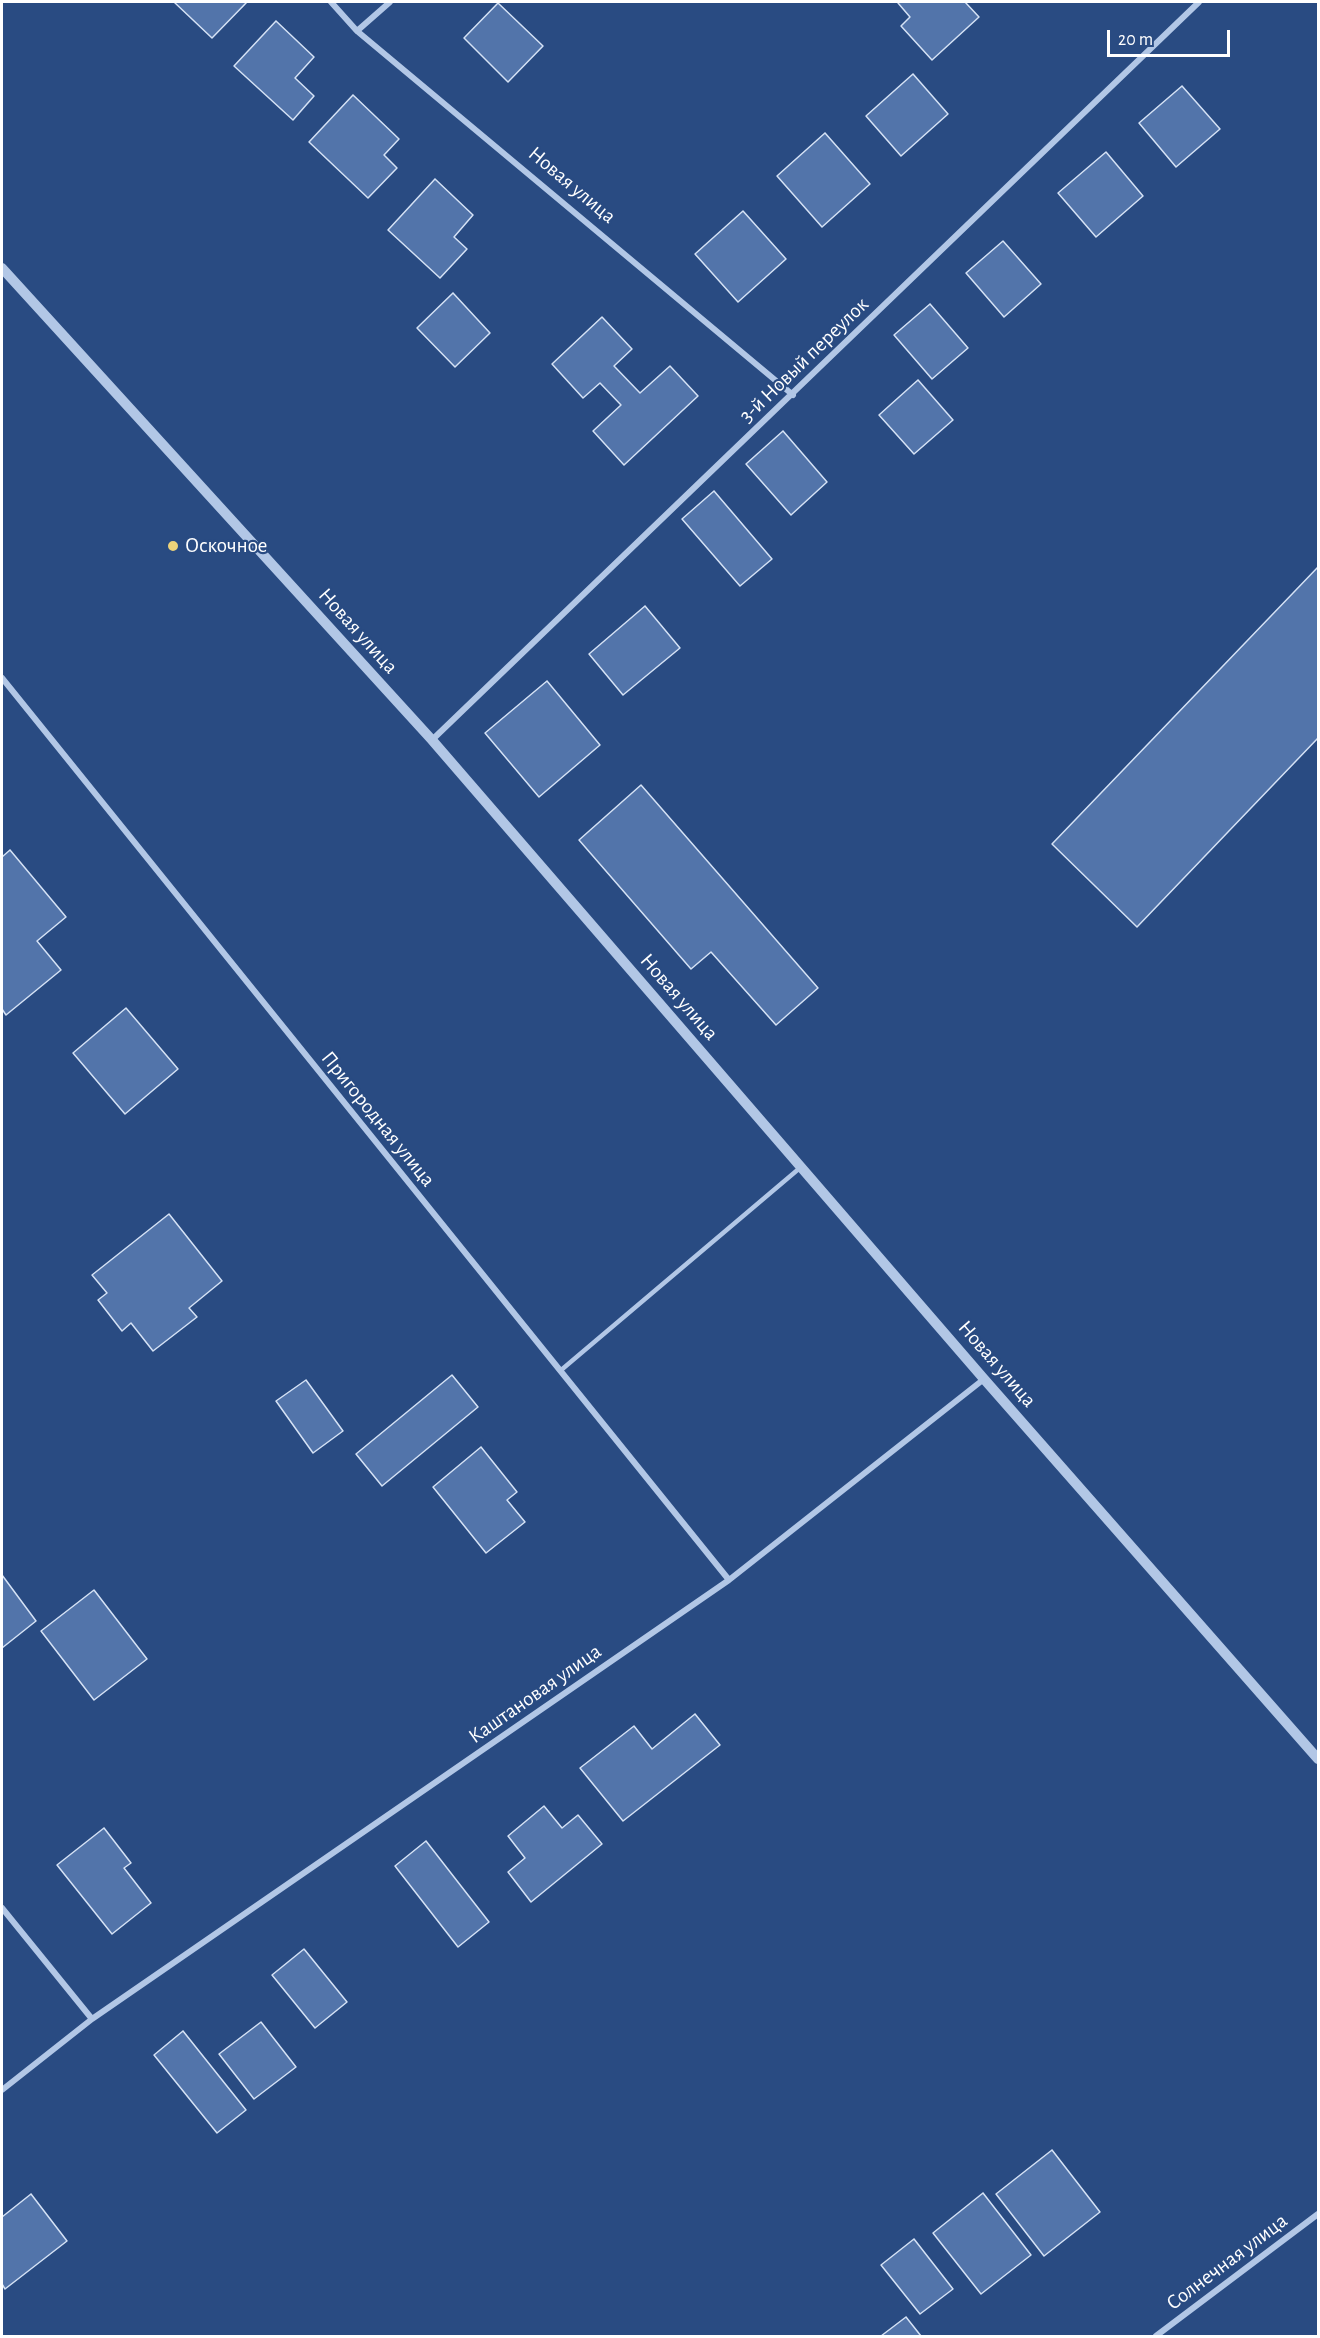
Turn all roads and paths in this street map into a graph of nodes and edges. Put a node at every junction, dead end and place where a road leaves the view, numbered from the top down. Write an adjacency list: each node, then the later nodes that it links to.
1 (331, 2): 4 (street, Новая улица)
2 (390, 2): 4 (street)
3 (1199, 2): 6 (street, 3-й Новый переулок)
4 (357, 31): 6 (street, Новая улица)
5 (2, 268): 8 (street, Новая улица)
6 (792, 395): 8 (street, 3-й Новый переулок)
7 (2, 678): 10 (street, Пригородная улица)
8 (432, 741): 9 (street, Новая улица)
9 (801, 1167): 10 (lane); 11 (street, Новая улица)
10 (560, 1371): 12 (street, Пригородная улица)
11 (984, 1379): 12 (street, Каштановая улица); 13 (street, Новая улица)
12 (729, 1580): 15 (street, Каштановая улица)
13 (1318, 1759)
14 (2, 1908): 15 (street)
15 (92, 2019): 16 (street, Каштановая улица)
16 (2, 2090)
17 (1318, 2214): 18 (street, Солнечная улица)
18 (1156, 2337)

